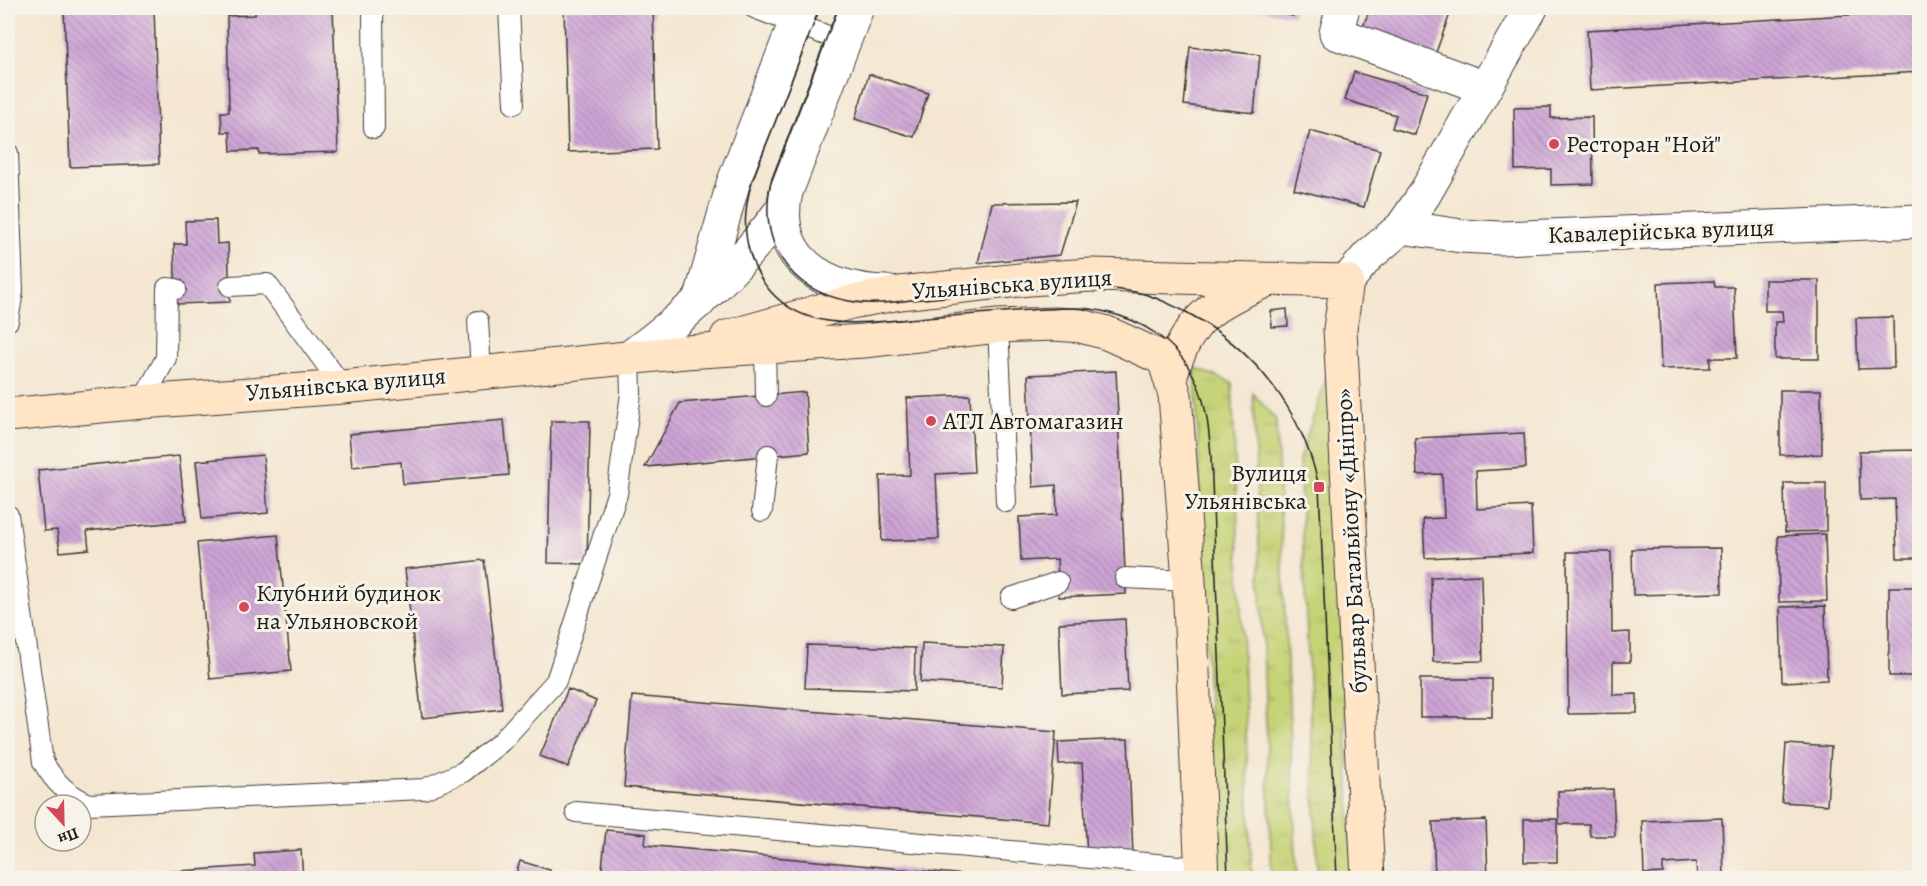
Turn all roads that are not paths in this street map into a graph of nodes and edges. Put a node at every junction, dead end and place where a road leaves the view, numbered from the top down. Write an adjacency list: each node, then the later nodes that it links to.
1 (373, 8): 11 (lane)
2 (509, 8): 10 (lane)
3 (754, 8): 7 (lane)
4 (858, 8): 8 (street)
5 (1343, 8): 9 (street)
6 (1532, 8): 9 (street)
7 (798, 16): 8 (lane); 21 (street)
8 (844, 42): 13 (street)
9 (1485, 88): 15 (street)
10 (514, 104)
11 (374, 128)
12 (8, 153): 22 (lane)
13 (783, 208): 20 (street); 21 (street)
14 (1920, 221): 15 (street, Кавалерійська вулиця)
15 (1402, 227): 17 (street)
16 (1270, 279): 17 (street, Ульянівська вулиця); 20 (street, Ульянівська вулиця); 28 (street)
17 (1347, 281): 44 (street, бульвар Батальйону «Дніпро»)
18 (230, 286): 30 (lane)
19 (176, 288): 32 (lane)
20 (900, 292): 26 (street, Ульянівська вулиця)
21 (700, 301): 27 (street)
22 (8, 321)
23 (478, 321): 29 (lane)
24 (998, 326): 25 (street, Ульянівська вулиця); 28 (street, Ульянівська вулиця); 35 (lane)
25 (765, 347): 26 (street, Ульянівська вулиця); 31 (lane)
26 (685, 352): 27 (street, Ульянівська вулиця)
27 (630, 357): 29 (street, Ульянівська вулиця); 37 (lane)
28 (1167, 367): 39 (street)
29 (481, 371): 30 (street, Ульянівська вулиця)
30 (343, 387): 32 (street, Ульянівська вулиця)
31 (766, 396)
32 (142, 402): 33 (street, Ульянівська вулиця)
33 (8, 415)
34 (768, 455): 36 (lane)
35 (1006, 502)
36 (762, 511)
37 (8, 515)
38 (1125, 578): 39 (lane)
39 (1190, 581): 43 (street)
40 (1058, 582): 41 (lane)
41 (1011, 598)
42 (576, 812): 43 (lane)
43 (1201, 873)
44 (1368, 879)

